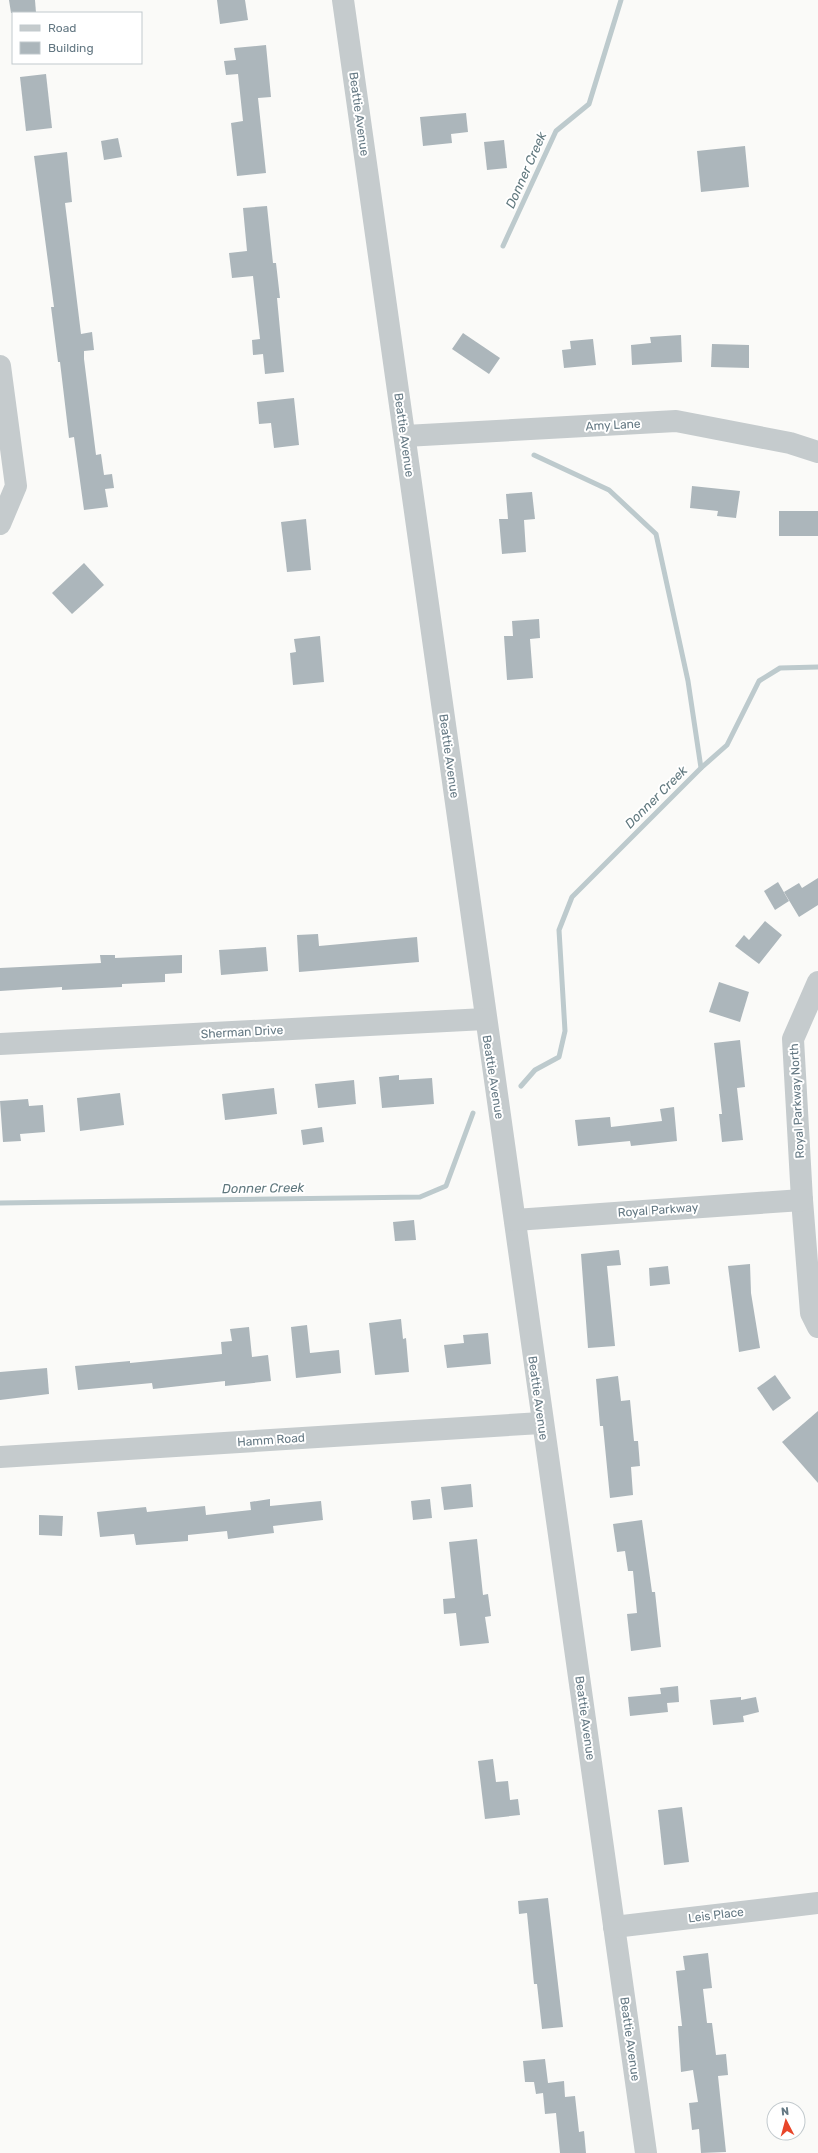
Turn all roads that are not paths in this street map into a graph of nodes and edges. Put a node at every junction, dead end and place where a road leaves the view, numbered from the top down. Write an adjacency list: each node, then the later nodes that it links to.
1 (342, 0): 3 (street, Beattie Avenue)
2 (0, 366): 5 (street)
3 (405, 436): 4 (street, Amy Lane); 7 (street, Beattie Avenue)
4 (818, 452)
5 (0, 524)
6 (818, 982): 9 (street, Royal Parkway North)
7 (484, 1019): 8 (street, Sherman Drive); 10 (street, Beattie Avenue)
8 (0, 1044)
9 (802, 1200): 10 (street, Royal Parkway); 11 (street, Royal Parkway North)
10 (515, 1220): 12 (street, Beattie Avenue)
11 (818, 1326)
12 (541, 1423): 13 (street, Hamm Road); 15 (street, Beattie Avenue)
13 (0, 1457)
14 (818, 1902): 15 (street, Leis Place)
15 (614, 1927): 16 (street, Beattie Avenue)
16 (646, 2153)

